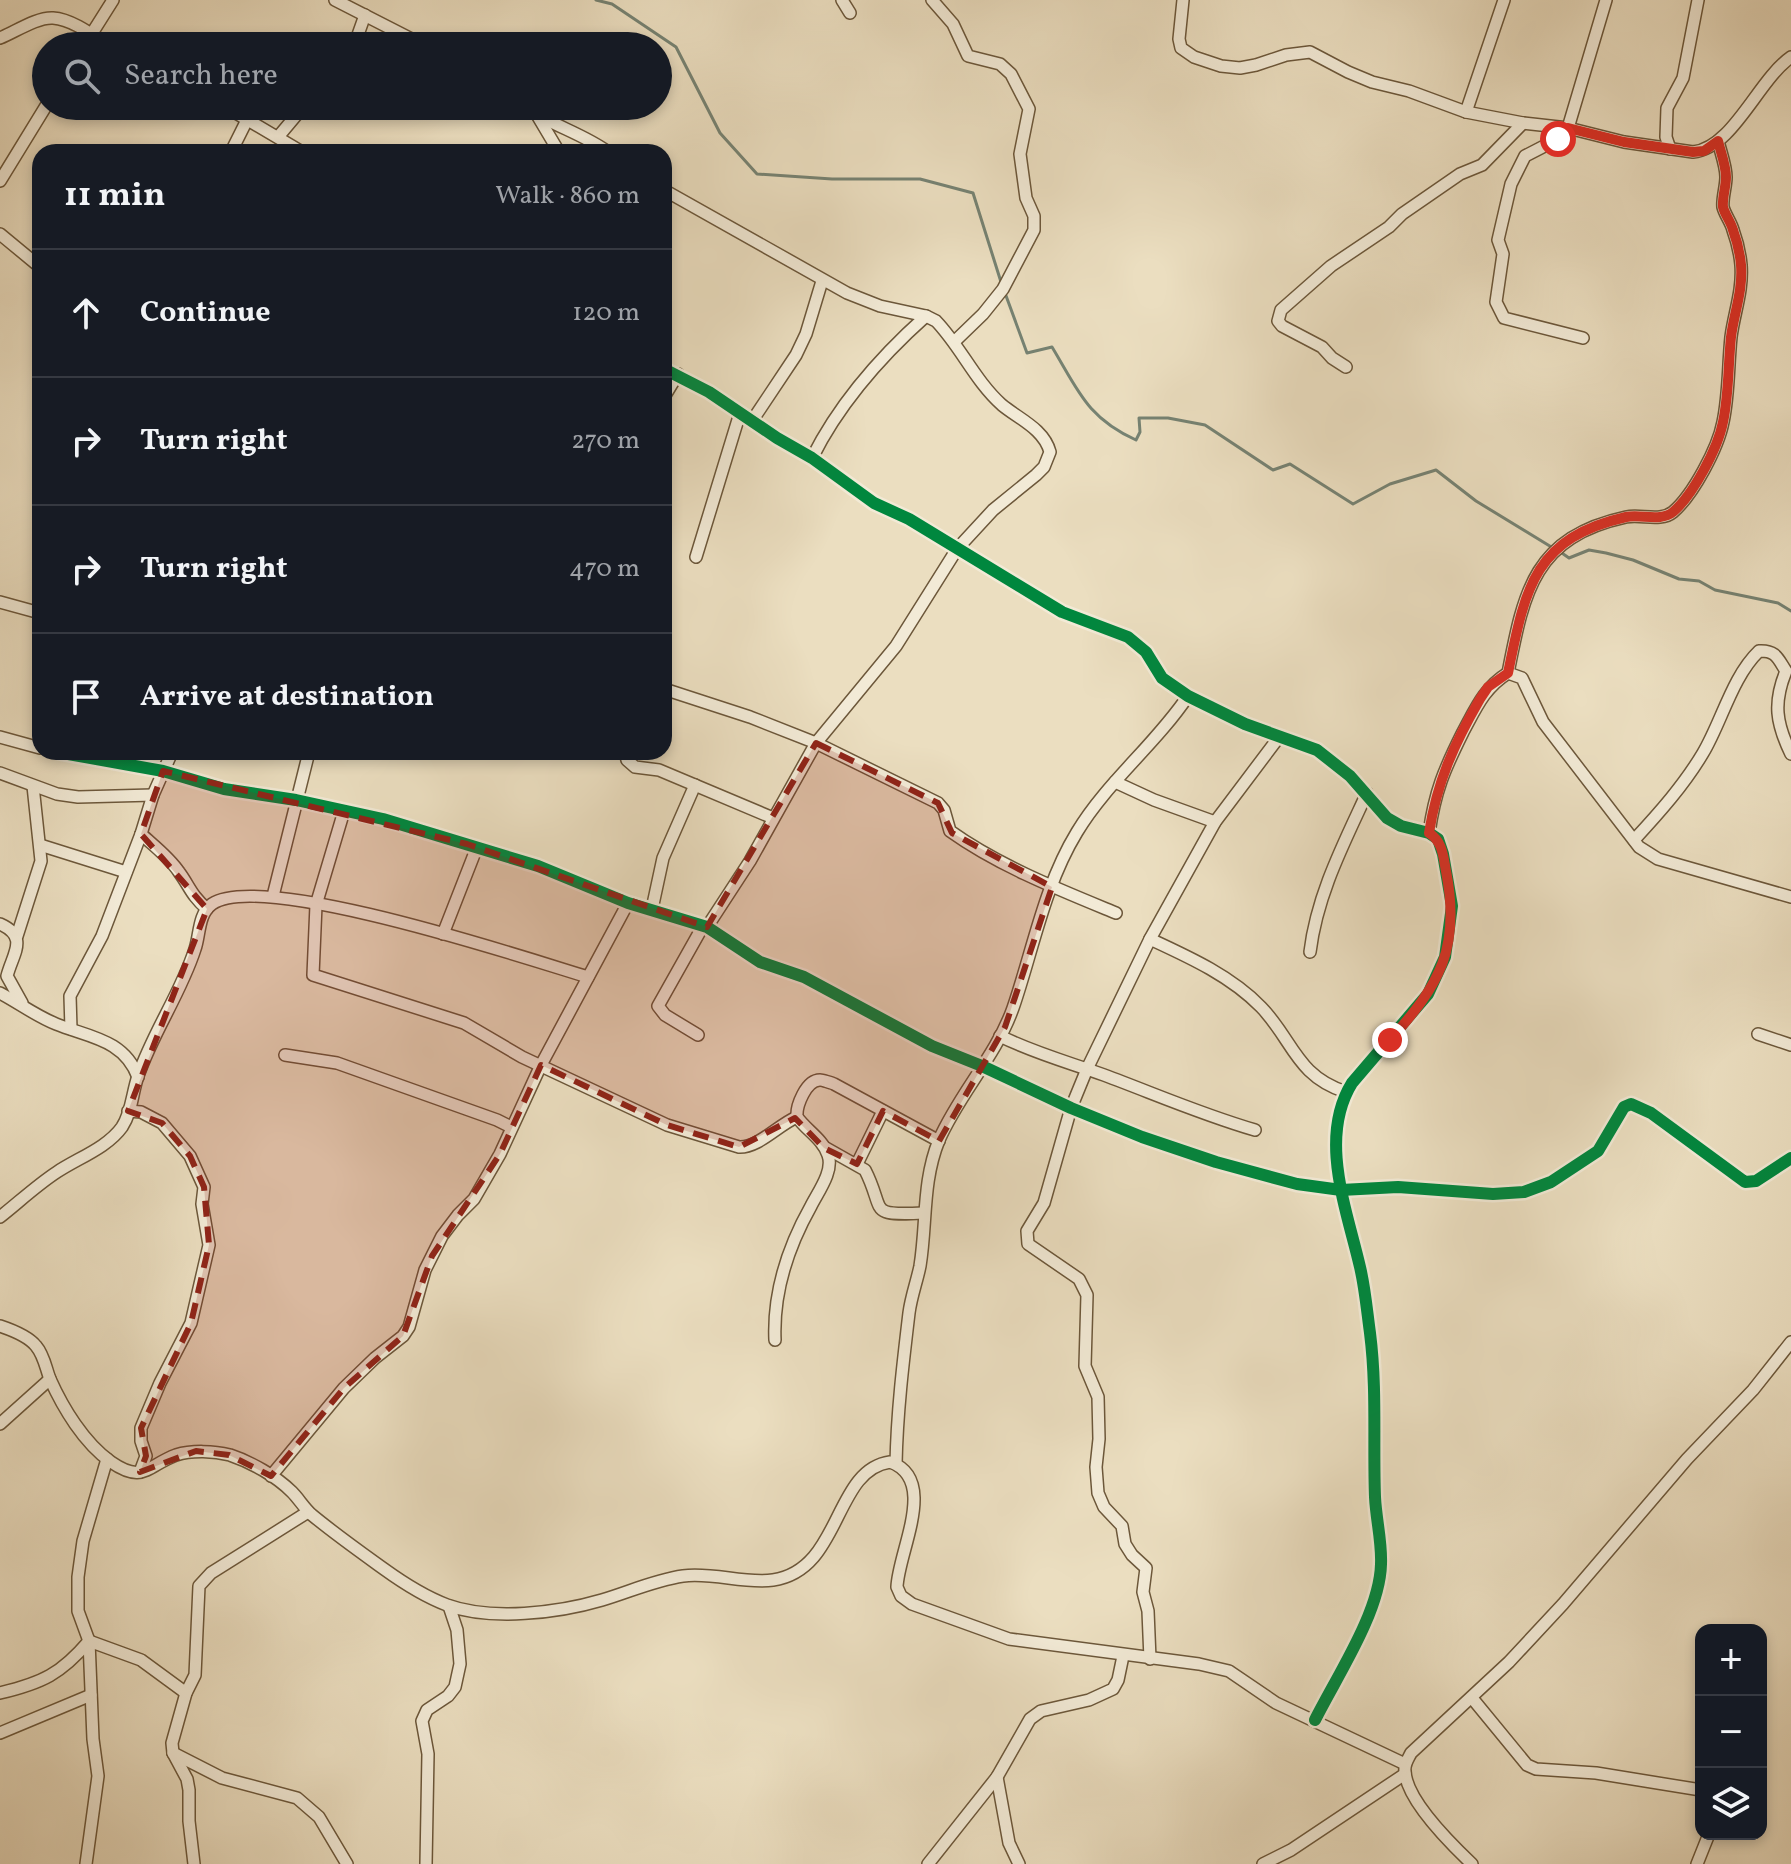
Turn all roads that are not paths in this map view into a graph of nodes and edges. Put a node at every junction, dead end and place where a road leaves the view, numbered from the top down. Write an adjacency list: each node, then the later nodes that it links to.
1 (113, 0): 12 (street)
2 (335, 0): 10 (street)
3 (842, 0): 9 (street)
4 (932, 0): 39 (street)
5 (1183, 0): 17 (street)
6 (1504, 0): 17 (street)
7 (1606, 0): 24 (street)
8 (1698, 0): 31 (street)
9 (850, 13)
10 (365, 15): 13 (street); 14 (street)
11 (87, 32): 15 (street)
12 (93, 32)
13 (359, 32)
14 (398, 32)
15 (0, 38)
16 (1791, 57): 26 (street)
17 (1466, 112): 23 (street)
18 (37, 120): 32 (street)
19 (247, 120): 25 (street); 27 (street)
20 (292, 120): 25 (street)
21 (540, 120): 29 (street)
22 (550, 120): 30 (street)
23 (1523, 123): 24 (street); 40 (street)
24 (1568, 128): 31 (street); 38 (street)
25 (278, 137): 28 (street)
26 (1718, 141): 31 (street); 51 (street)
27 (235, 144)
28 (289, 144)
29 (554, 144)
30 (594, 144)
31 (1670, 149)
32 (0, 181)
33 (672, 195): 36 (street)
34 (0, 234): 35 (street)
35 (32, 260)
36 (822, 281): 37 (street); 45 (street)
37 (926, 316): 39 (street); 46 (street)
38 (1583, 338)
39 (954, 342): 47 (street)
40 (1346, 367)
41 (672, 372): 42 (street)
42 (678, 374): 43 (street); 44 (street)
43 (672, 384)
44 (740, 413): 45 (street); 48 (street)
45 (752, 421): 46 (street)
46 (812, 458): 47 (street)
47 (957, 549): 53 (street); 56 (street)
48 (696, 557)
49 (0, 602): 50 (street)
50 (32, 611)
51 (1508, 673): 74 (street); 76 (street)
52 (672, 692): 56 (street)
53 (1188, 696): 55 (street); 65 (street)
54 (0, 737): 57 (street)
55 (1279, 737): 68 (street); 73 (street)
56 (816, 743): 72 (street); 80 (street)
57 (32, 746)
58 (1791, 754): 76 (street)
59 (102, 760): 63 (street)
60 (168, 760): 63 (street)
61 (307, 760): 70 (street)
62 (627, 760): 66 (street)
63 (163, 771): 69 (street); 70 (street)
64 (0, 773): 67 (street)
65 (1115, 782): 73 (street); 80 (street)
66 (695, 785): 72 (street); 86 (street)
67 (33, 786): 69 (street); 77 (street)
68 (1367, 793): 74 (street); 93 (street)
69 (153, 795): 75 (street)
70 (296, 800): 71 (street); 81 (street)
71 (344, 811): 78 (street); 84 (street)
72 (773, 818): 89 (street)
73 (1215, 822): 92 (street)
74 (1429, 833): 107 (street)
75 (141, 834): 79 (street); 85 (street)
76 (1634, 840): 82 (street)
77 (40, 845): 79 (street); 91 (street)
78 (477, 847): 83 (street); 90 (street)
79 (126, 872): 97 (street)
80 (1052, 887): 87 (street); 100 (street)
81 (273, 896): 84 (street); 85 (street)
82 (1791, 897)
83 (628, 903): 86 (street); 94 (street)
84 (316, 905): 90 (street); 103 (street)
85 (207, 909): 106 (street)
86 (652, 909): 89 (street)
87 (1116, 913)
88 (0, 924): 91 (street)
89 (705, 926): 99 (street); 104 (street)
90 (443, 934): 94 (street)
91 (17, 936): 96 (street)
92 (1150, 939): 105 (street); 107 (street)
93 (1310, 952)
94 (588, 977): 103 (street)
95 (0, 993): 96 (street)
96 (25, 1007): 97 (street)
97 (71, 1029): 106 (street)
98 (1758, 1034): 101 (street)
99 (698, 1035)
100 (1000, 1036): 104 (street); 105 (street)
101 (1791, 1045)
102 (285, 1055): 112 (street)
103 (541, 1065): 111 (street); 112 (street)
104 (982, 1066): 108 (street); 114 (street)
105 (1087, 1069): 108 (street); 113 (street)
106 (138, 1077): 109 (street)
107 (1346, 1092): 118 (street)
108 (1071, 1108): 118 (street); 134 (street)
109 (128, 1111): 120 (street); 128 (street)
110 (883, 1111): 111 (street); 114 (street); 117 (street)
111 (797, 1117): 115 (street)
112 (511, 1127): 129 (street)
113 (1255, 1130)
114 (939, 1141): 119 (street)
115 (824, 1148): 117 (street); 122 (street)
116 (1791, 1158): 118 (street)
117 (857, 1164): 119 (street)
118 (1341, 1190): 139 (street)
119 (923, 1213): 127 (street)
120 (0, 1217)
121 (0, 1326): 124 (street)
122 (775, 1340)
123 (1791, 1342): 138 (street)
124 (50, 1379): 125 (street); 126 (street)
125 (0, 1424)
126 (107, 1459): 128 (street); 132 (street)
127 (896, 1464): 131 (street); 133 (street)
128 (140, 1472): 129 (street)
129 (271, 1476): 130 (street)
130 (308, 1512): 131 (street); 136 (street)
131 (449, 1606): 149 (street)
132 (89, 1641): 135 (street); 136 (street); 137 (street)
133 (1123, 1656): 134 (street); 143 (street)
134 (1150, 1659): 139 (street)
135 (0, 1693)
136 (186, 1693): 141 (street)
137 (91, 1695): 140 (street); 146 (street)
138 (1472, 1698): 142 (street); 144 (street)
139 (1315, 1720): 142 (street)
140 (0, 1733)
141 (173, 1753): 147 (street); 148 (street)
142 (1405, 1769): 152 (street); 153 (street)
143 (997, 1777): 150 (street); 151 (street)
144 (1695, 1789)
145 (1707, 1840): 154 (street)
146 (86, 1864)
147 (194, 1864)
148 (347, 1864)
149 (426, 1864)
150 (928, 1864)
151 (1019, 1864)
152 (1263, 1864)
153 (1472, 1864)
154 (1697, 1864)

